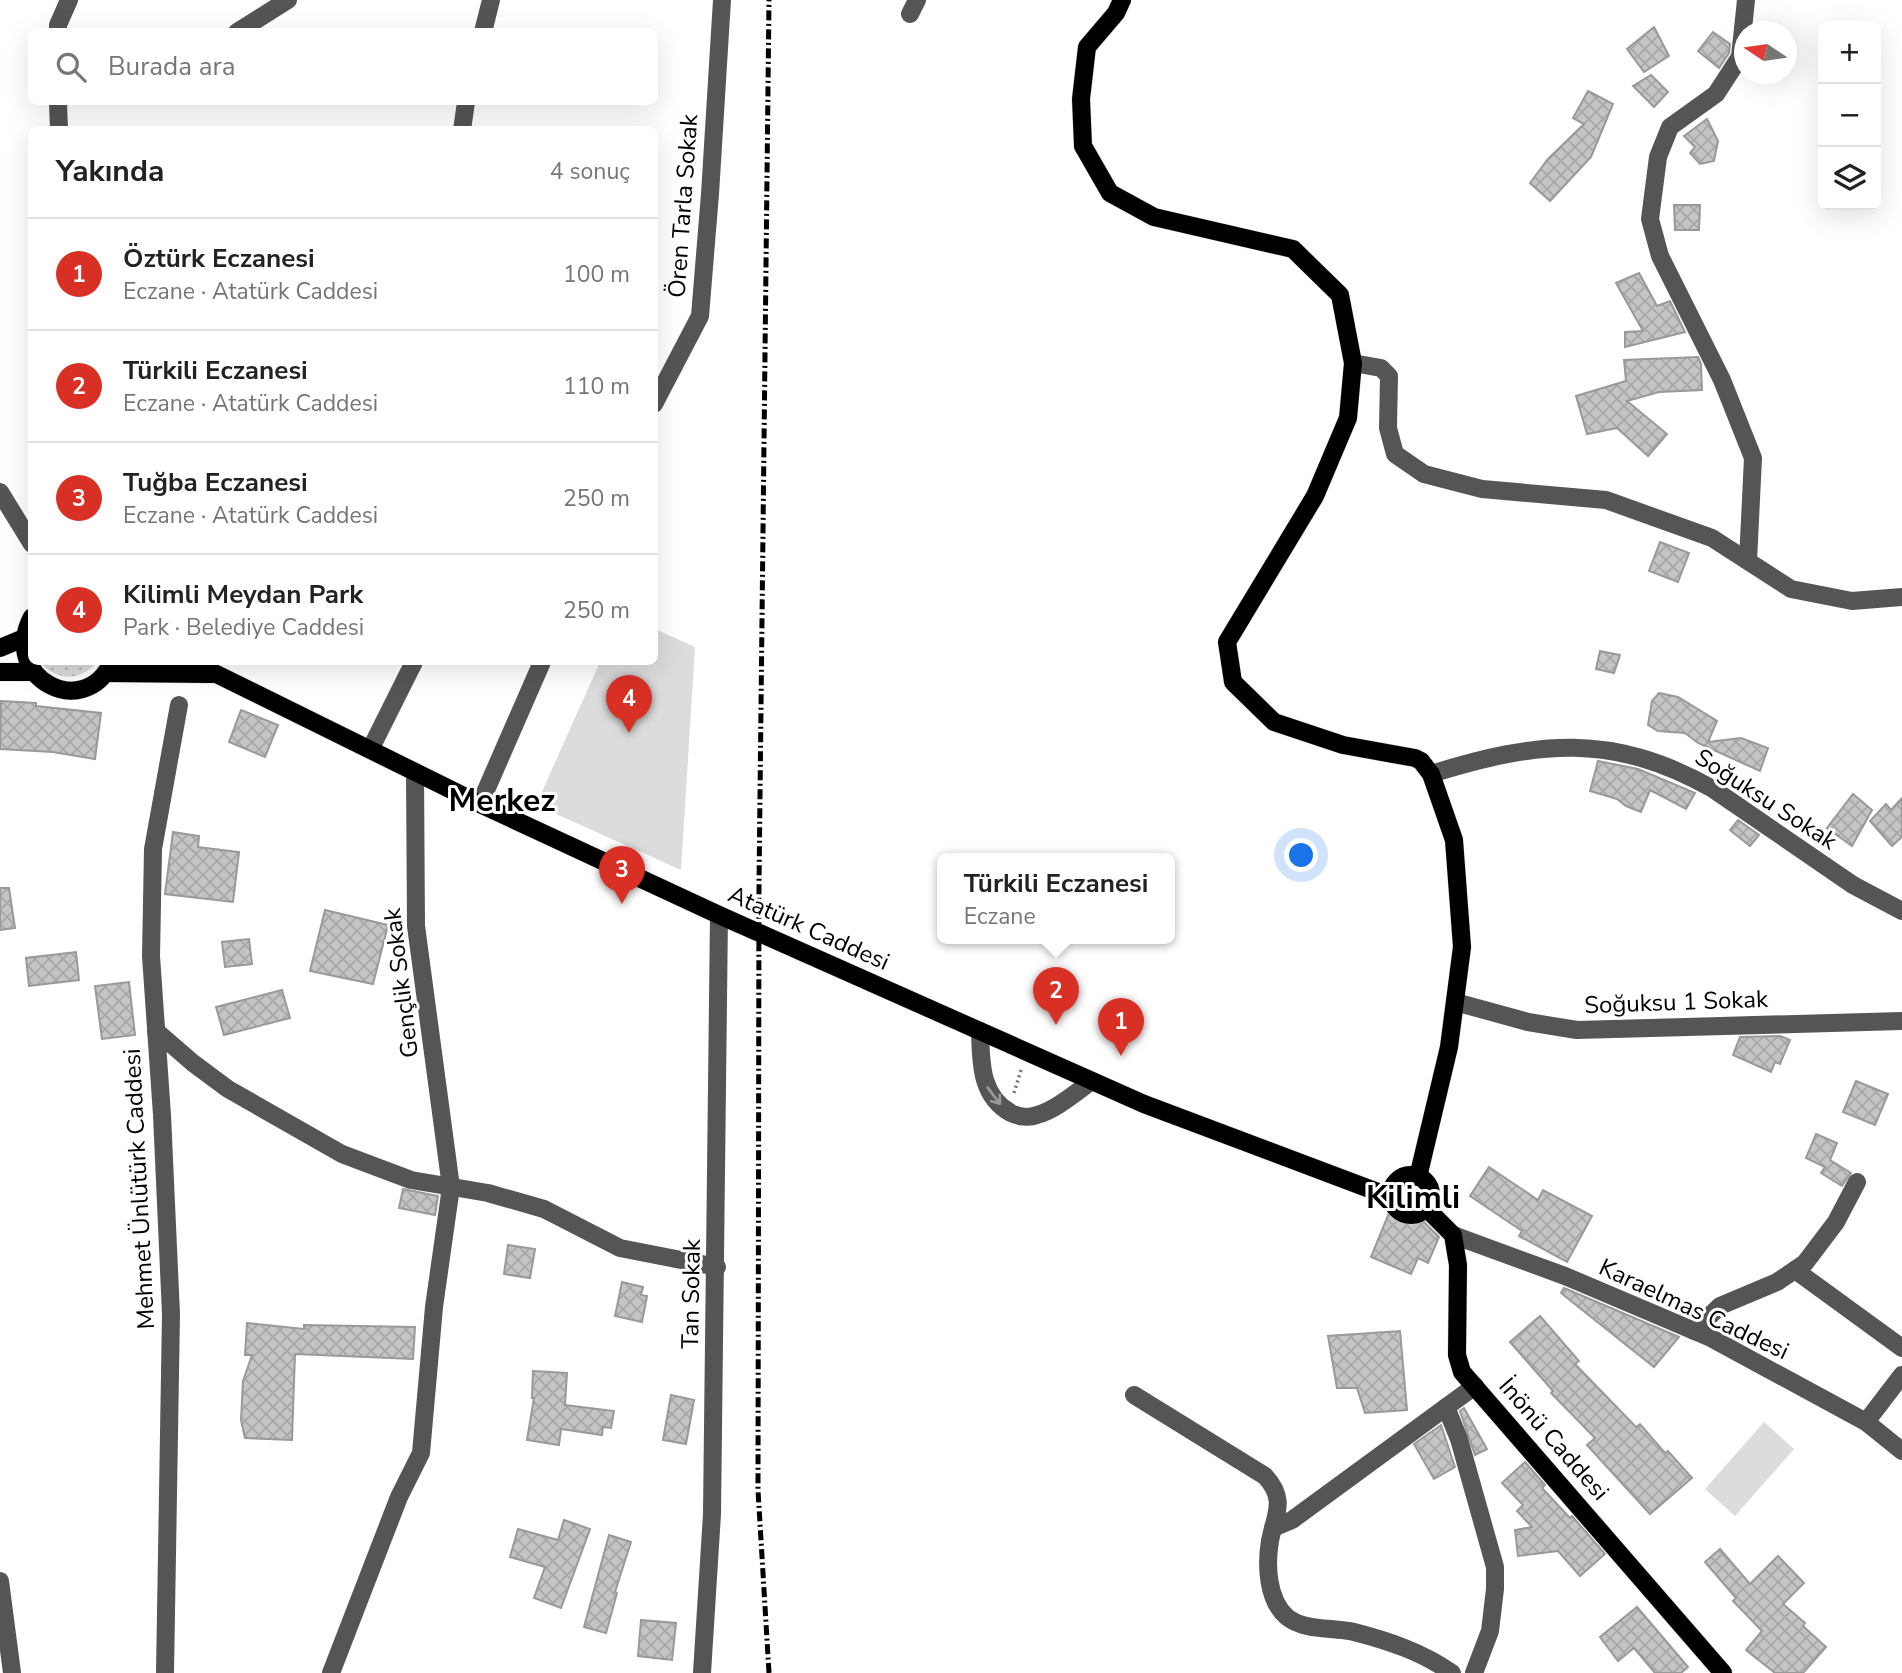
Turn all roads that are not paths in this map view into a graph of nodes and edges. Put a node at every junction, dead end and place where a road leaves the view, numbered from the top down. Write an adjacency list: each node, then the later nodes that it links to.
1 (69, 0): 7 (street)
2 (288, 0): 8 (street)
3 (491, 0): 9 (street)
4 (722, 0): 15 (street, Ören Tarla Sokak)
5 (1122, 0): 14 (main road)
6 (1746, 0): 18 (street)
7 (58, 28)
8 (243, 28)
9 (484, 28)
10 (58, 105): 12 (street)
11 (466, 105): 13 (street)
12 (59, 126)
13 (463, 126)
14 (1353, 363): 18 (street); 35 (main road)
15 (658, 396)
16 (0, 492): 17 (street)
17 (28, 538)
18 (1748, 561): 19 (street)
19 (1902, 597)
20 (28, 624): 21 (main road)
21 (24, 638): 22 (main road); 23 (main road)
22 (0, 648)
23 (28, 663)
24 (29, 665): 30 (main road)
25 (199, 665): 31 (main road, Atatürk Caddesi)
26 (412, 665): 33 (street)
27 (541, 665): 36 (street)
28 (109, 667): 30 (main road); 31 (main road, Atatürk Caddesi)
29 (0, 671): 30 (main road)
30 (33, 672)
31 (219, 674): 33 (main road, Atatürk Caddesi)
32 (178, 705): 41 (street, Mehmet Ünlütürk Caddesi)
33 (371, 748): 34 (main road, Atatürk Caddesi)
34 (415, 772): 36 (main road, Atatürk Caddesi); 46 (street, Gençlik Sokak)
35 (1431, 774): 37 (street, Soğuksu Sokak); 39 (main road)
36 (480, 804): 38 (main road, Atatürk Caddesi)
37 (1902, 911)
38 (719, 915): 42 (main road, Atatürk Caddesi); 50 (street, Tan Sokak)
39 (1455, 1002): 40 (street, Soğuksu 1 Sokak); 44 (main road)
40 (1902, 1021)
41 (156, 1031): 46 (street); 63 (street, Mehmet Ünlütürk Caddesi)
42 (981, 1031): 43 (main road, Atatürk Caddesi); 43 (street, one-way to 43)
43 (1093, 1081): 47 (main road, Atatürk Caddesi)
44 (1418, 1177): 47 (main road); 48 (main road)
45 (1857, 1182): 51 (street)
46 (451, 1187): 50 (street); 64 (street, Gençlik Sokak)
47 (1391, 1197): 48 (main road)
48 (1426, 1208): 49 (main road)
49 (1453, 1234): 52 (street, Karaelmas Caddesi); 55 (main road, İnönü Caddesi)
50 (717, 1267): 65 (street, Tan Sokak)
51 (1795, 1270): 52 (street); 53 (street)
52 (1694, 1331): 58 (street, Karaelmas Caddesi)
53 (1902, 1348)
54 (1902, 1375): 58 (street)
55 (1475, 1386): 57 (street); 68 (main road, İnönü Caddesi)
56 (1135, 1395): 60 (street)
57 (1446, 1407): 60 (street); 67 (street)
58 (1866, 1422): 59 (street, Karaelmas Caddesi)
59 (1902, 1451)
60 (1273, 1528): 66 (street)
61 (0, 1581): 62 (street)
62 (12, 1673)
63 (165, 1673)
64 (331, 1673)
65 (702, 1673)
66 (1452, 1673)
67 (1474, 1673)
68 (1723, 1673)

